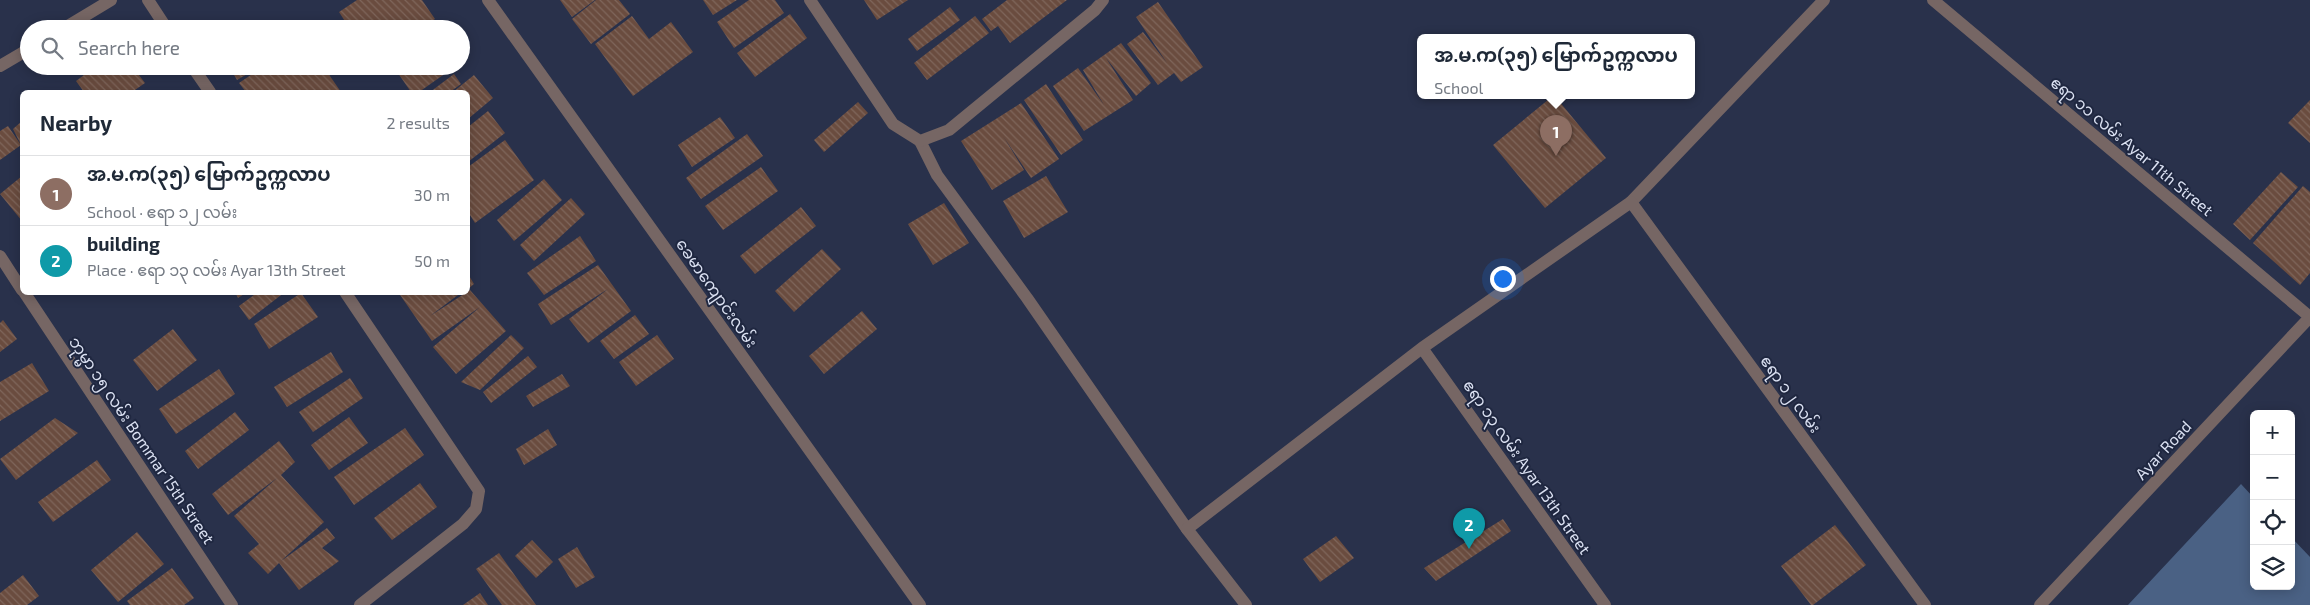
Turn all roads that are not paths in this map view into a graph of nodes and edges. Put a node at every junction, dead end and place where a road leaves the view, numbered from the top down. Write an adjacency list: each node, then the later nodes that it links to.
1 (111, 0): 8 (street)
2 (148, 0): 9 (street)
3 (488, 0): 25 (street, ခေမာကျောင်းလမ်း)
4 (810, 0): 14 (street)
5 (1103, 0): 14 (street)
6 (1824, 0): 15 (street)
7 (1933, 0): 20 (street, ဧရာ ၁၁ လမ်း Ayar 11th Street)
8 (78, 20)
9 (161, 20)
10 (20, 54): 11 (street)
11 (0, 66)
12 (198, 75): 13 (street)
13 (209, 90)
14 (920, 141): 22 (street)
15 (1631, 202): 21 (street); 28 (street, ဧရာ ၁၂ လမ်း)
16 (0, 256): 17 (street, ဘုမ္မာ ၁၅ လမ်း Bommar 15th Street)
17 (20, 285)
18 (27, 295): 23 (street, ဘုမ္မာ ၁၅ လမ်း Bommar 15th Street)
19 (347, 295): 24 (street)
20 (2310, 317): 29 (street, Ayar Road)
21 (1422, 348): 22 (street); 27 (street, ဧရာ ၁၃ လမ်း Ayar 13th Street)
22 (1187, 529): 26 (street)
23 (232, 605)
24 (360, 605)
25 (920, 605)
26 (1246, 605)
27 (1605, 605)
28 (1924, 605)
29 (2040, 605)

